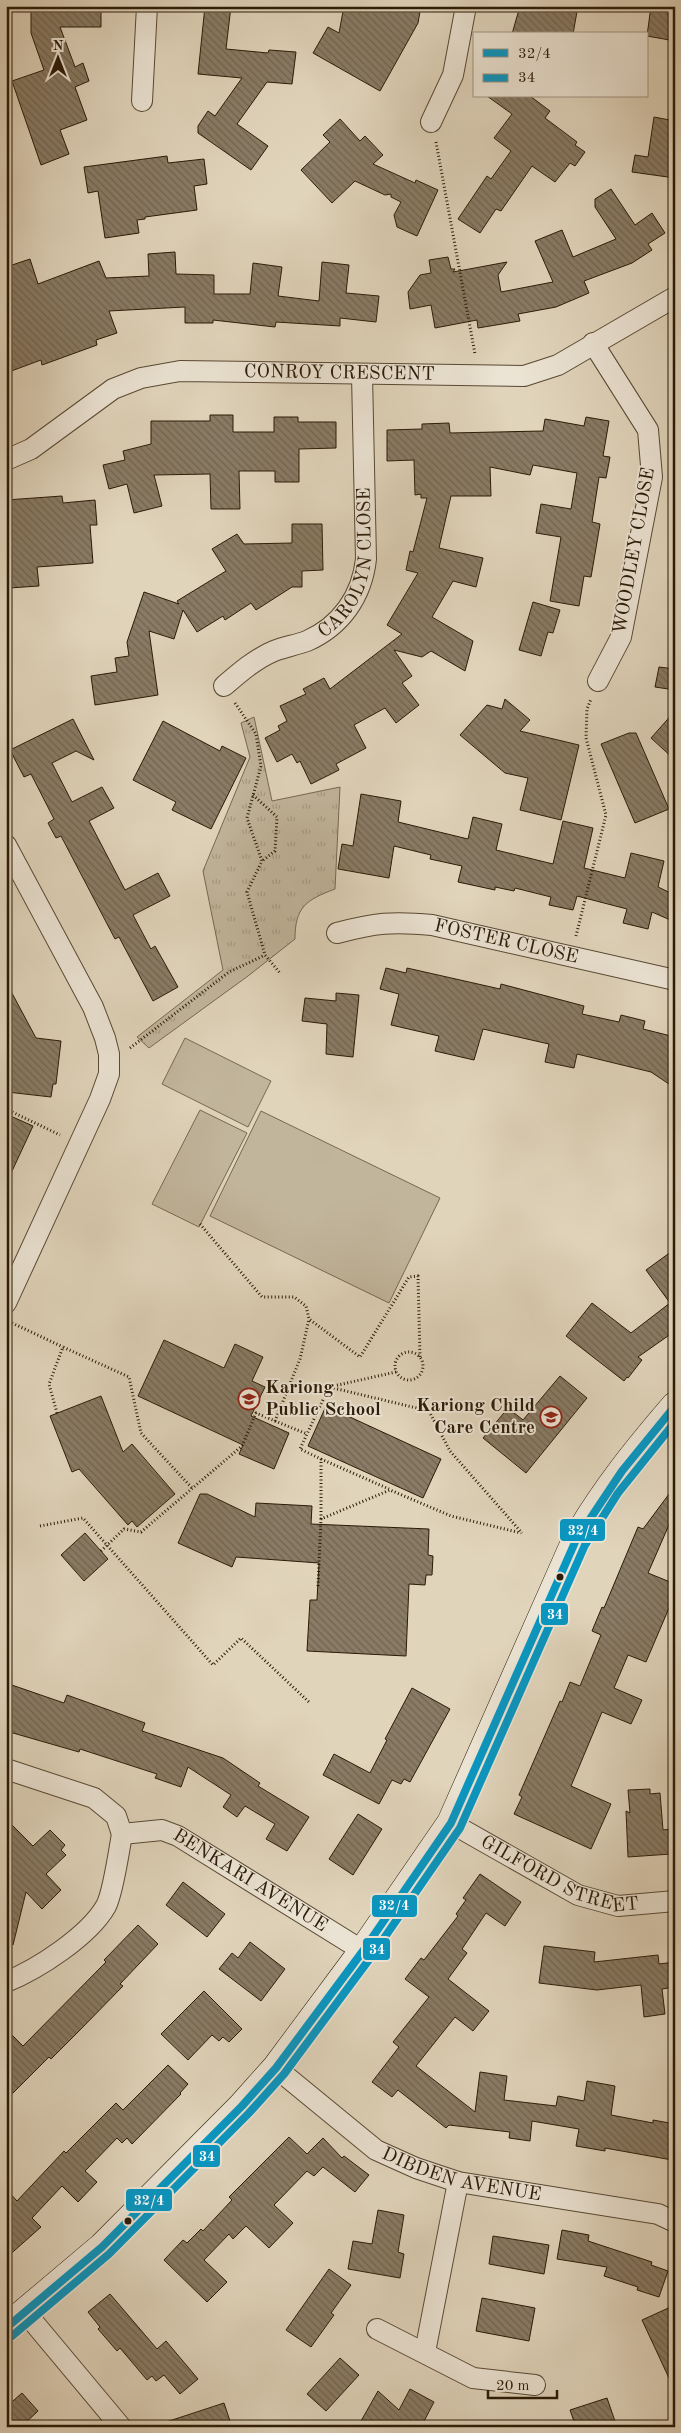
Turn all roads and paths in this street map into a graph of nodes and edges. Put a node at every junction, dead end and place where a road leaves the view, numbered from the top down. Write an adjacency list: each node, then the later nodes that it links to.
1 (147, 6): 3 (street)
2 (466, 6): 4 (street)
3 (142, 101)
4 (431, 122): 8 (path)
5 (675, 297): 6 (street, CONROY CRESCENT)
6 (593, 343): 8 (street, CONROY CRESCENT); 10 (street, WOODLEY CLOSE)
7 (362, 374): 8 (street, CONROY CRESCENT); 9 (street, CONROY CRESCENT); 11 (street, CAROLYN CLOSE)
8 (476, 375)
9 (6, 460)
10 (598, 681): 17 (path)
11 (224, 686): 12 (path)
12 (253, 795): 14 (path); 14 (path)
13 (6, 845): 20 (street)
14 (262, 861): 16 (path)
15 (337, 933): 17 (street, FOSTER CLOSE)
16 (265, 955): 18 (path); 20 (path)
17 (571, 956): 19 (street, FOSTER CLOSE)
18 (280, 973)
19 (675, 980)
20 (109, 1054): 22 (street)
21 (6, 1109): 22 (path)
22 (79, 1144): 24 (street)
23 (200, 1224): 25 (path)
24 (6, 1303)
25 (309, 1319): 28 (path); 33 (path)
26 (6, 1320): 27 (path)
27 (63, 1347): 32 (path); 36 (path)
28 (420, 1357): 29 (path); 29 (path)
29 (396, 1372): 30 (path)
30 (329, 1388): 34 (path); 37 (path)
31 (675, 1406): 45 (street)
32 (57, 1413)
33 (275, 1421): 34 (path); 36 (path)
34 (307, 1434): 35 (path)
35 (321, 1458): 37 (path); 38 (path)
36 (192, 1488): 40 (path)
37 (390, 1490): 38 (path)
38 (320, 1519): 42 (path)
39 (40, 1526): 40 (path)
40 (108, 1544): 41 (path); 43 (path)
41 (101, 1551)
42 (318, 1586)
43 (310, 1703)
44 (6, 1769): 46 (street)
45 (451, 1823): 47 (street, GILFORD STREET); 48 (street)
46 (122, 1834): 48 (street, BENKARI AVENUE); 49 (street)
47 (675, 1901)
48 (363, 1951): 50 (street)
49 (6, 1982)
50 (276, 2068): 51 (street, DIBDEN AVENUE); 53 (street)
51 (458, 2182): 52 (street, DIBDEN AVENUE); 55 (street)
52 (675, 2222)
53 (16, 2320): 57 (street)
54 (377, 2329): 55 (street)
55 (425, 2352): 56 (street)
56 (535, 2385)
57 (121, 2427)

